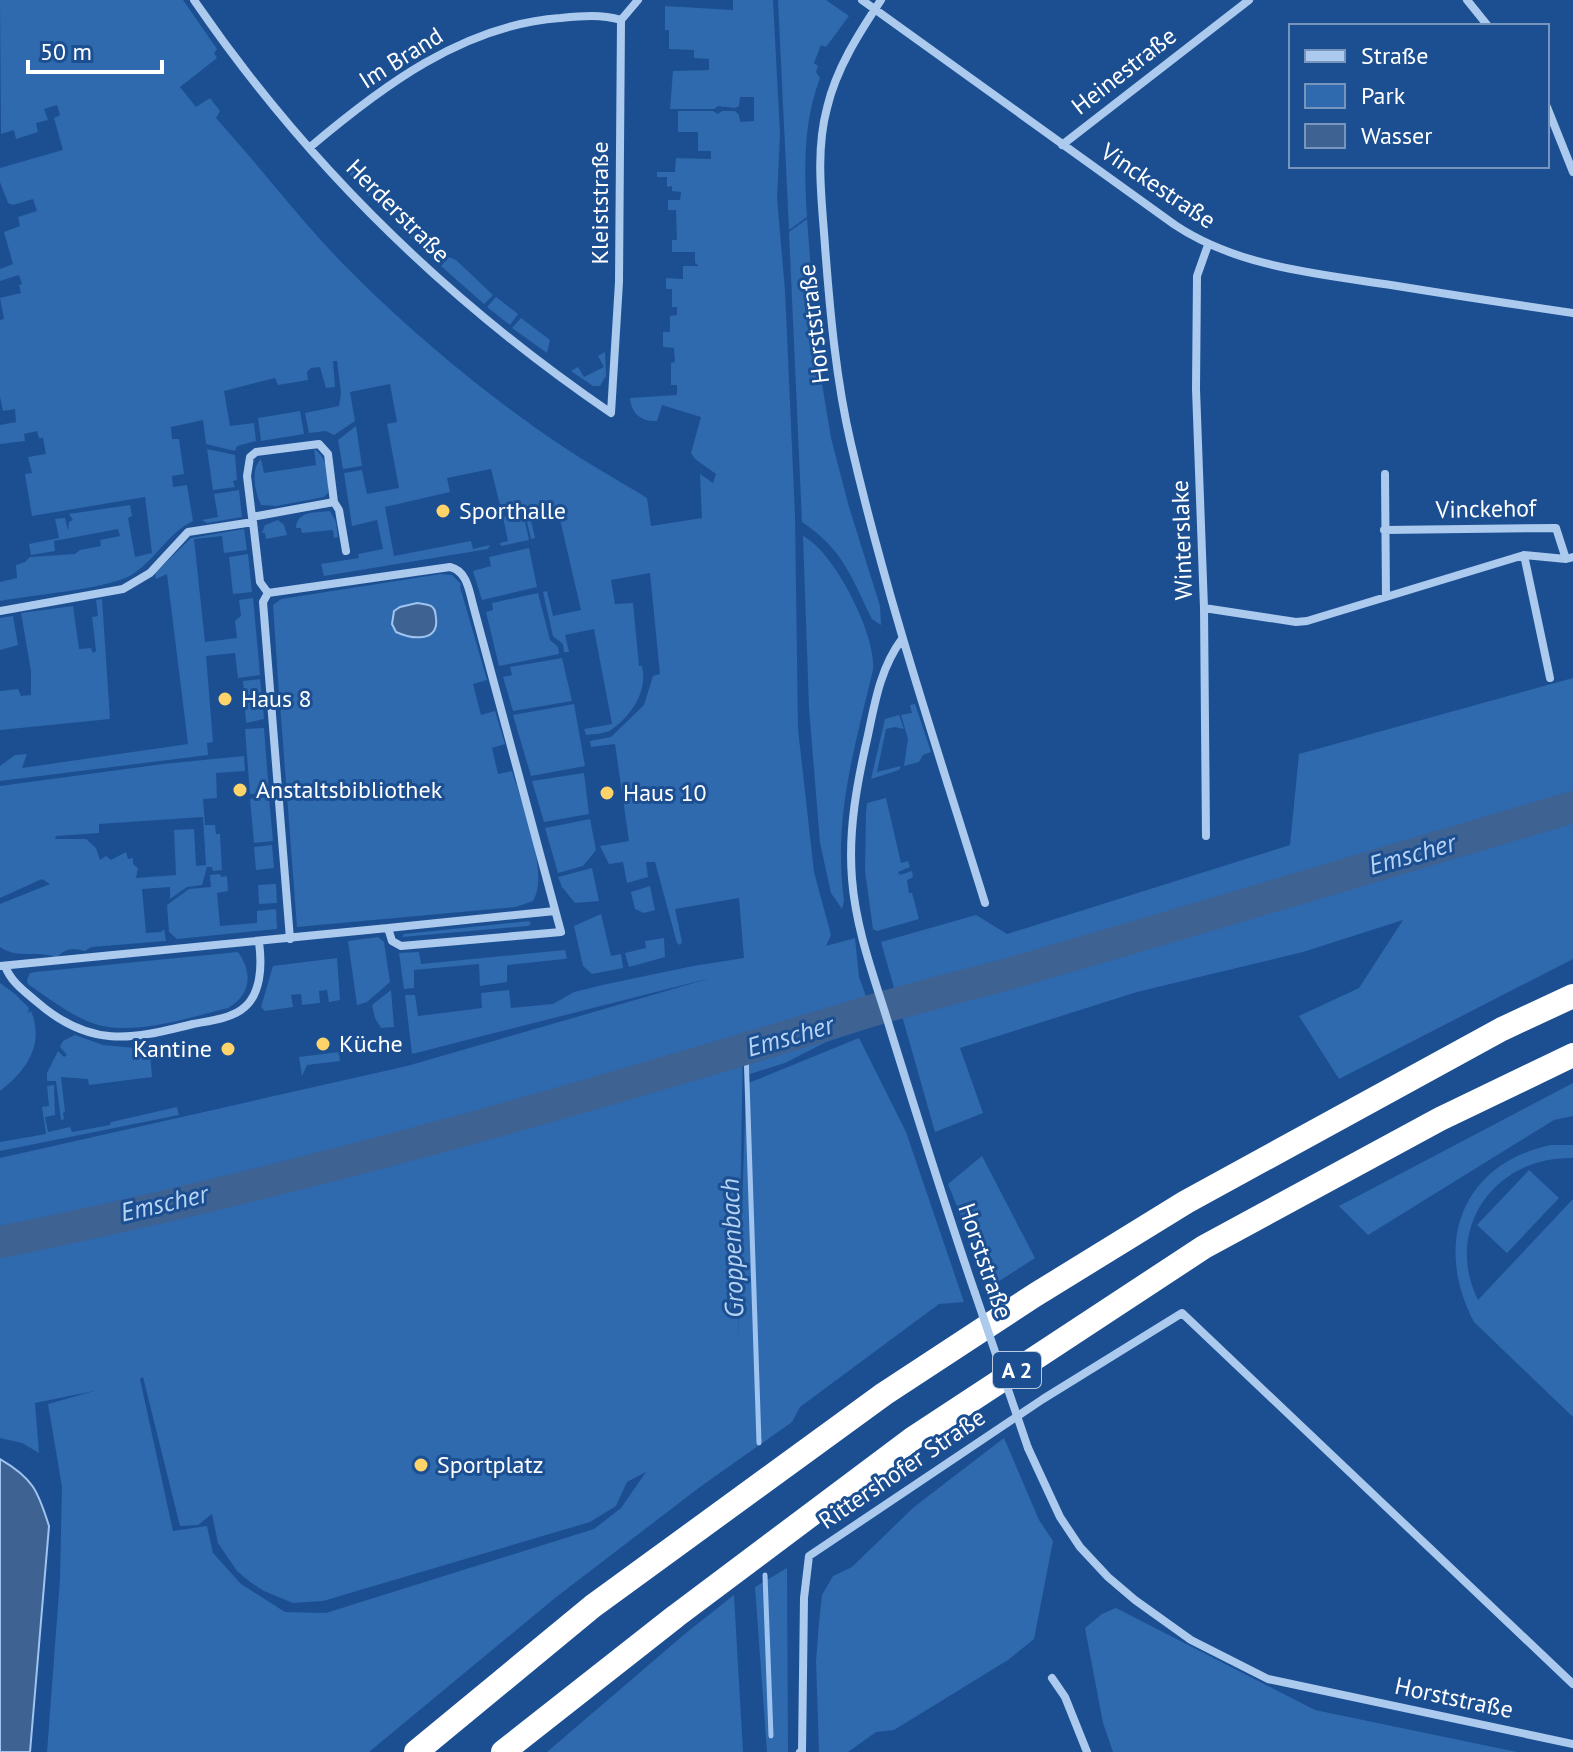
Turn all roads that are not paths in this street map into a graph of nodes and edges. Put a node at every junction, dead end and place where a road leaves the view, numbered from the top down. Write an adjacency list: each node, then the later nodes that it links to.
1 (194, 0): 12 (street, Herderstraße)
2 (638, 0): 8 (street)
3 (862, 0): 7 (street, Vinckestraße)
4 (881, 0): 7 (street, Horststraße)
5 (1249, 0): 11 (street, Heinestraße)
6 (1467, 0): 9 (street)
7 (875, 9): 11 (street, Vinckestraße); 28 (street, Horststraße)
8 (621, 20): 12 (street, Im Brand); 16 (street, Kleiststraße)
9 (1486, 24)
10 (1549, 112): 13 (street)
11 (1062, 145): 14 (street, Vinckestraße)
12 (309, 148): 16 (street, Herderstraße)
13 (1573, 172)
14 (1208, 245): 15 (street, Vinckestraße); 26 (street, Winterslake)
15 (1573, 313)
16 (611, 413)
17 (1385, 474): 20 (street)
18 (334, 502): 19 (street); 19 (street); 21 (street)
19 (253, 519): 24 (street); 27 (street)
20 (1384, 530): 23 (street, Vinckehof); 25 (street)
21 (346, 551)
22 (1524, 555): 23 (street, Vinckehof); 25 (street, Vinckehof); 29 (street, Vinckehof)
23 (1569, 558)
24 (268, 593): 32 (street); 34 (street)
25 (1386, 597): 26 (street, Vinckehof)
26 (1204, 608): 30 (street, Winterslake)
27 (0, 611)
28 (902, 639): 31 (street, Horststraße); 41 (street, Horststraße, bridge)
29 (1550, 678)
30 (1206, 836)
31 (985, 903)
32 (555, 911): 33 (street); 33 (street)
33 (388, 928): 34 (street)
34 (290, 939): 35 (street)
35 (259, 942): 36 (street); 36 (street)
36 (2, 966)
37 (1573, 996): 42 (highway, A 2)
38 (1573, 1055): 43 (highway, A 2)
39 (1052, 1678): 45 (street)
40 (1573, 1684): 44 (street, Rittershofer Straße)
41 (1573, 1744)
42 (416, 1752)
43 (503, 1752)
44 (800, 1752)
45 (1087, 1752)

